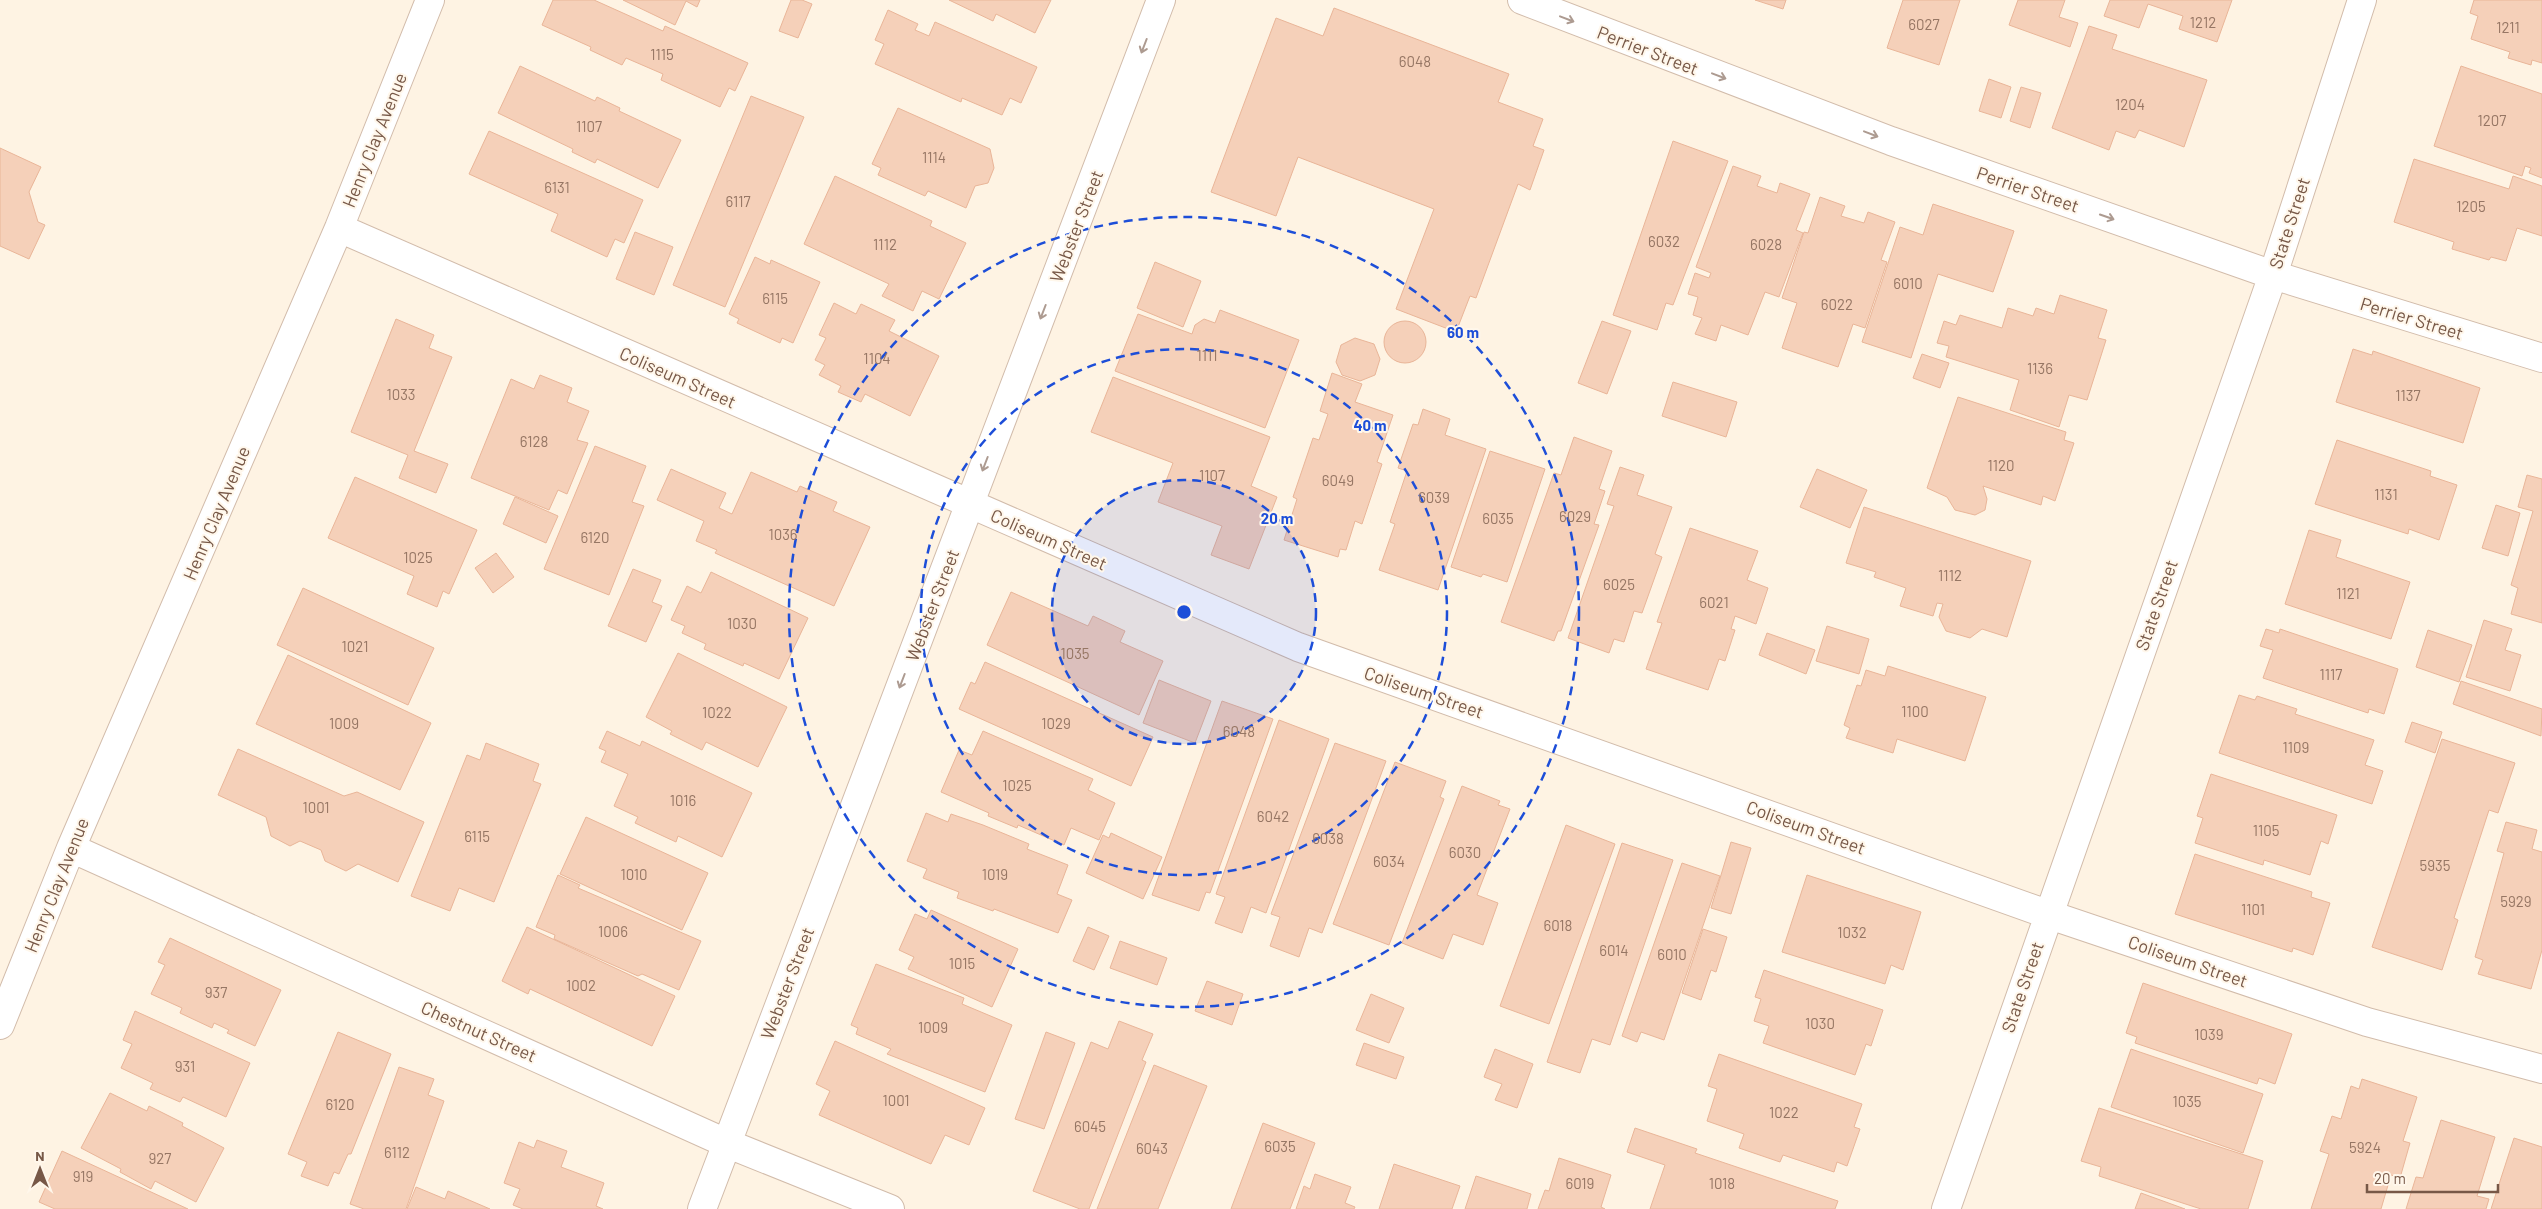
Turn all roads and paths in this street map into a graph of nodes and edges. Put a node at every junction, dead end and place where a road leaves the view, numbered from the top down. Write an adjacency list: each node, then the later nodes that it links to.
1 (430, 0): 5 (street, Henry Clay Avenue)
2 (1161, 0): 8 (street, Webster Street, one-way to 8)
3 (1522, 0): 6 (street, Perrier Street, one-way to 6)
4 (2362, 0): 6 (street, State Street)
5 (339, 228): 8 (street, Coliseum Street); 9 (street, Henry Clay Avenue)
6 (2273, 275): 7 (street, Perrier Street); 10 (street, State Street)
7 (2542, 358)
8 (970, 504): 10 (street, Coliseum Street); 13 (street, Webster Street, one-way to 13)
9 (71, 848): 11 (street, Henry Clay Avenue); 13 (street, Chestnut Street)
10 (2047, 914): 12 (street, Coliseum Street); 16 (street, State Street)
11 (0, 1025)
12 (2542, 1069)
13 (726, 1143): 14 (street, Webster Street); 15 (street, Chestnut Street)
14 (702, 1209)
15 (890, 1209)
16 (1946, 1209)

